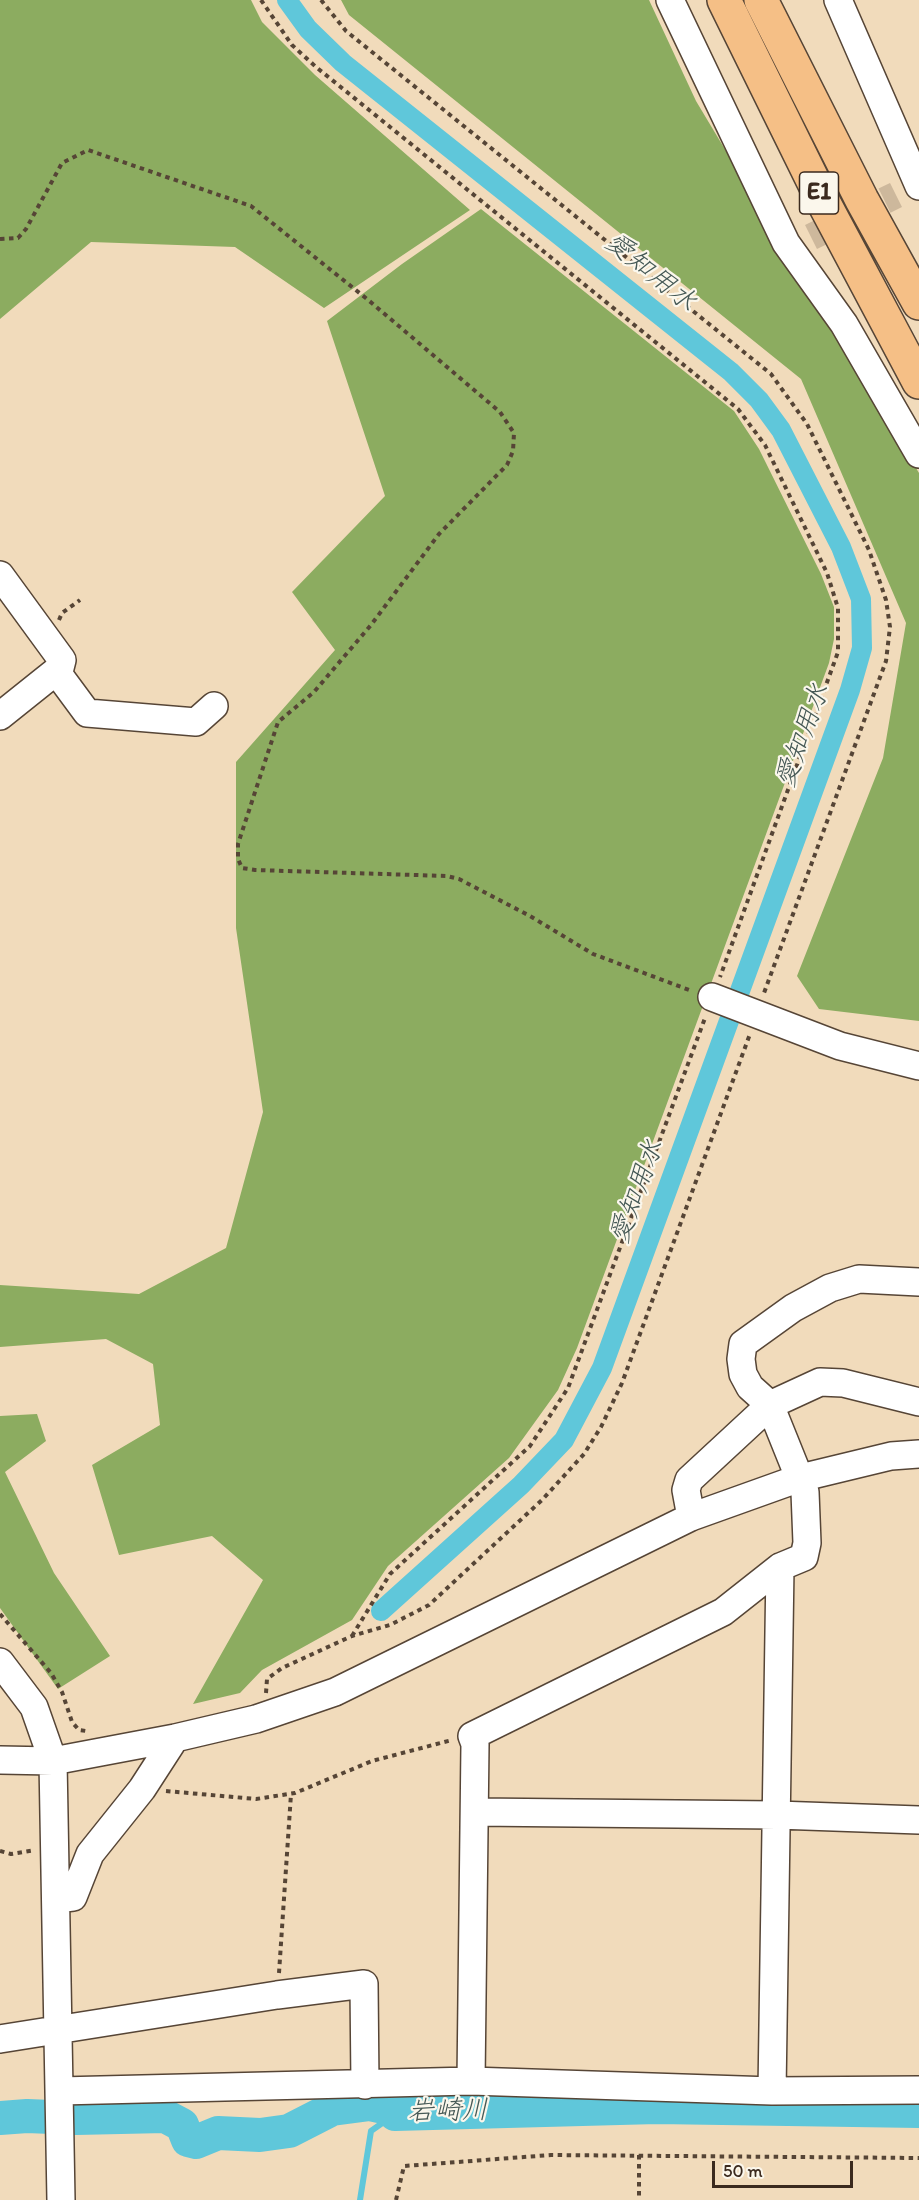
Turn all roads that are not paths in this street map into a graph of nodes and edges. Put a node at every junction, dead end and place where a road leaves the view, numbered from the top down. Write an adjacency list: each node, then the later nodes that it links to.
1 (670, 0): 8 (street)
2 (724, 0): 7 (highway, E1)
3 (761, 0): 6 (highway, E1)
4 (838, 0): 5 (street)
5 (912, 189)
6 (919, 303)
7 (919, 382)
8 (919, 454)
9 (0, 575): 10 (street)
10 (58, 669): 11 (street); 12 (street)
11 (213, 706)
12 (0, 716)
13 (712, 997): 14 (street)
14 (919, 1066)
15 (919, 1282): 17 (street)
16 (919, 1402): 17 (street)
17 (771, 1405): 19 (street); 20 (street)
18 (919, 1454): 19 (street)
19 (800, 1478): 20 (street); 21 (street)
20 (691, 1517): 23 (street)
21 (780, 1567): 26 (street); 27 (street)
22 (0, 1662): 25 (street)
23 (175, 1738): 25 (street); 29 (street)
24 (0, 1760): 25 (street)
25 (53, 1761): 29 (street)
26 (475, 1812): 27 (street); 32 (street)
27 (777, 1815): 28 (street); 35 (street)
28 (919, 1820)
29 (56, 1899): 30 (street)
30 (58, 2028): 31 (street); 33 (street); 36 (street)
31 (0, 2039)
32 (471, 2081): 33 (street); 35 (street)
33 (365, 2085): 36 (street)
34 (919, 2090): 35 (street)
35 (772, 2091)
36 (60, 2094): 37 (street)
37 (61, 2200)

